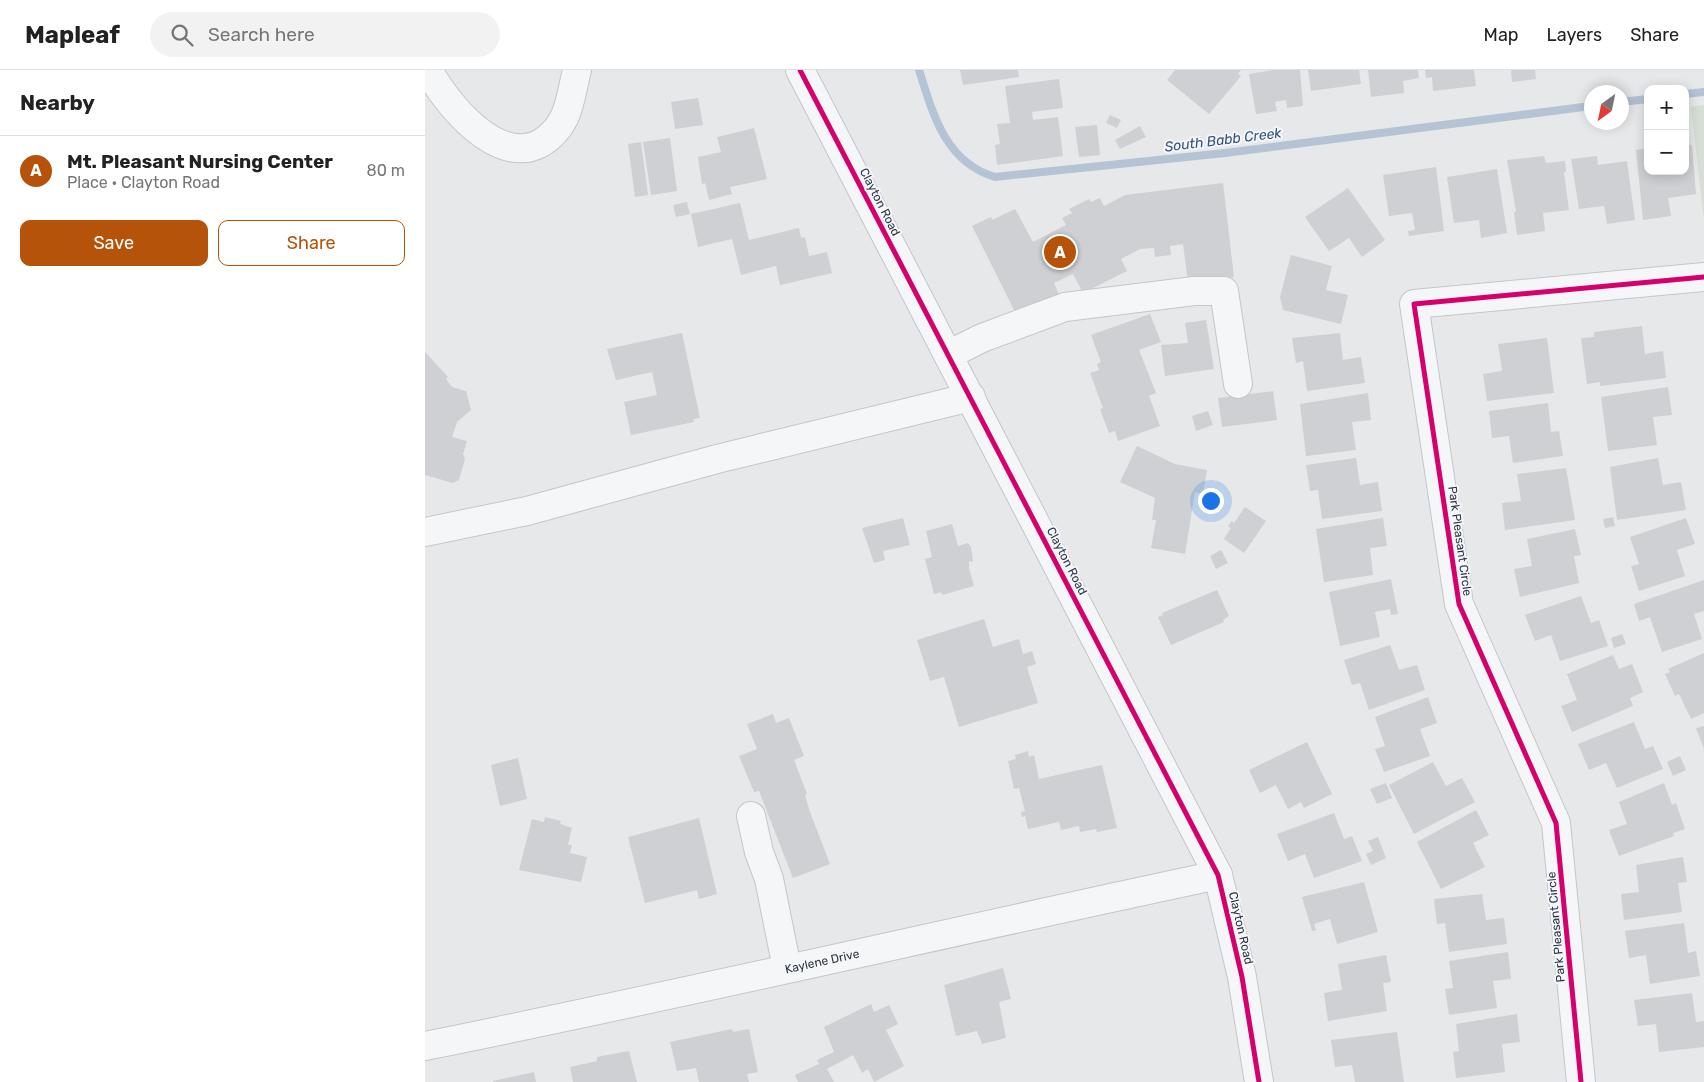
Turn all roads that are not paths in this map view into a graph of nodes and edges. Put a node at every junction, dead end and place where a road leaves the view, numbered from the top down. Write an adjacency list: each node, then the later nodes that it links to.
1 (428, 70): 2 (street)
2 (577, 70)
3 (800, 70): 5 (street, Clayton Road)
4 (1704, 277): 14 (street, Park Pleasant Circle)
5 (949, 355): 6 (street); 7 (street, Clayton Road)
6 (1238, 384)
7 (971, 397): 8 (street); 10 (street, Clayton Road)
8 (425, 532)
9 (751, 816): 11 (street)
10 (1218, 875): 11 (street, Kaylene Drive); 13 (street, Clayton Road)
11 (787, 968): 12 (street, Kaylene Drive)
12 (425, 1046)
13 (1259, 1082)
14 (1581, 1082)

